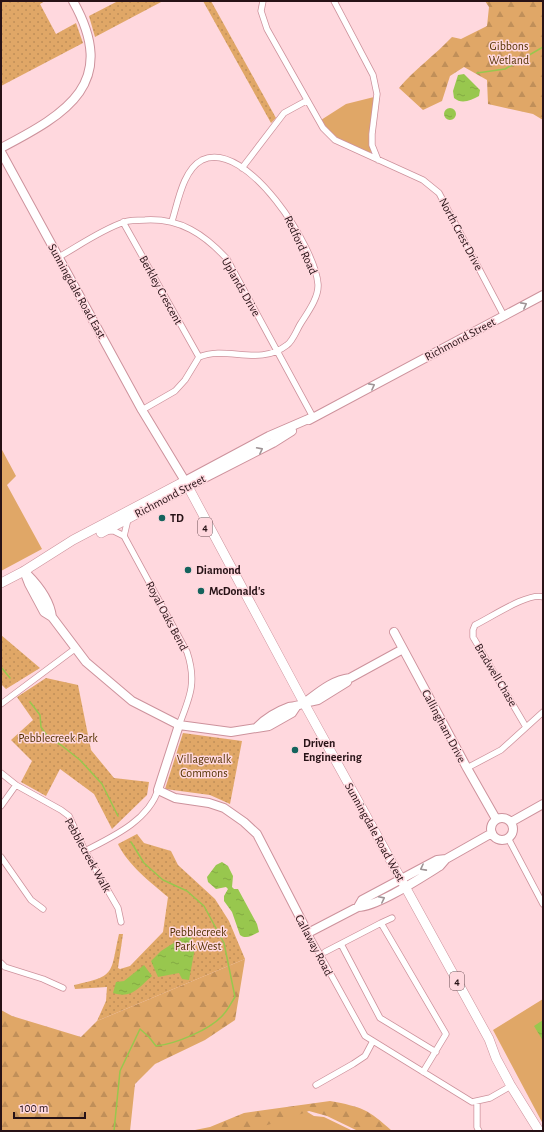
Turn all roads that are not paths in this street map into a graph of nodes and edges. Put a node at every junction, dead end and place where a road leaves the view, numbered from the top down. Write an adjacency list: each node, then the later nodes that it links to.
1 (72, 1): 5 (street)
2 (263, 1): 4 (street, North Crest Drive)
3 (334, 1): 7 (street)
4 (306, 101): 7 (street, North Crest Drive); 8 (street)
5 (1, 148)
6 (1, 152): 11 (street, Sunningdale Road East)
7 (378, 160): 13 (street, North Crest Drive)
8 (242, 168): 9 (street, Redford Road); 14 (street, Redford Road)
9 (172, 221): 10 (street, Uplands Drive); 14 (street, Uplands Drive)
10 (123, 222): 11 (street, Uplands Drive); 15 (street, Berkley Crescent)
11 (59, 257): 16 (street, Sunningdale Road East)
12 (543, 296): 13 (street, Richmond Street, one-way to 12)
13 (504, 316): 17 (street, Richmond Street, one-way to 13)
14 (278, 351): 15 (street, Redford Road); 17 (street, Uplands Drive)
15 (199, 357): 16 (street)
16 (142, 410): 18 (street, Sunningdale Road East)
17 (313, 417): 18 (street, Richmond Street)
18 (184, 485): 19 (main road, Richmond Street); 22 (main road, Richmond Street); 29 (main road, Sunningdale Road West / 4)
19 (128, 518): 20 (main road, Richmond Street); 21 (street)
20 (103, 531): 21 (street); 22 (main road, Richmond Street)
21 (124, 536): 31 (street, Royal Oaks Bend)
22 (24, 571): 23 (main road, Richmond Street); 26 (street)
23 (1, 583)
24 (543, 597): 32 (street, Bradwell Chase)
25 (394, 632): 27 (street, Callingham Drive)
26 (76, 648): 28 (street); 31 (street)
27 (403, 649): 29 (street); 33 (street, Callingham Drive)
28 (1, 704)
29 (300, 705): 31 (street); 45 (main road, Sunningdale Road West / 4)
30 (543, 712): 32 (street)
31 (179, 725): 36 (street, Royal Oaks Bend)
32 (526, 727): 33 (street)
33 (467, 768): 39 (street, Callingham Drive)
34 (1, 773): 35 (street, Pebblecreek Walk)
35 (16, 785): 38 (street); 43 (street, Pebblecreek Walk)
36 (158, 790): 43 (street, Royal Oaks Bend); 51 (street, Callaway Road)
37 (543, 804): 40 (street)
38 (1, 806)
39 (496, 819): 40 (street); 41 (street)
40 (511, 822): 42 (street)
41 (492, 834): 42 (street); 45 (street)
42 (508, 838): 46 (street)
43 (85, 851): 49 (street, Pebblecreek Walk)
44 (1, 857): 47 (street)
45 (403, 883): 51 (street); 57 (main road, Sunningdale Road West / 4)
46 (543, 904)
47 (43, 909)
48 (392, 918): 50 (street)
49 (121, 922)
50 (381, 923): 52 (street); 58 (street)
51 (308, 933): 56 (street, Callaway Road)
52 (341, 944): 53 (street); 58 (street)
53 (325, 952)
54 (1, 963): 55 (street)
55 (63, 988)
56 (373, 1041): 59 (street, Callaway Road); 60 (street)
57 (494, 1050): 61 (main road, Sunningdale Road West); 63 (main road, Sunningdale Road West / 4)
58 (436, 1052): 59 (street)
59 (423, 1072): 62 (street, Callaway Road)
60 (316, 1085)
61 (511, 1086): 62 (street); 63 (main road, Sunningdale Road West)
62 (478, 1101): 64 (street)
63 (529, 1114): 65 (main road, Sunningdale Road West / 4)
64 (479, 1131)
65 (539, 1131)

